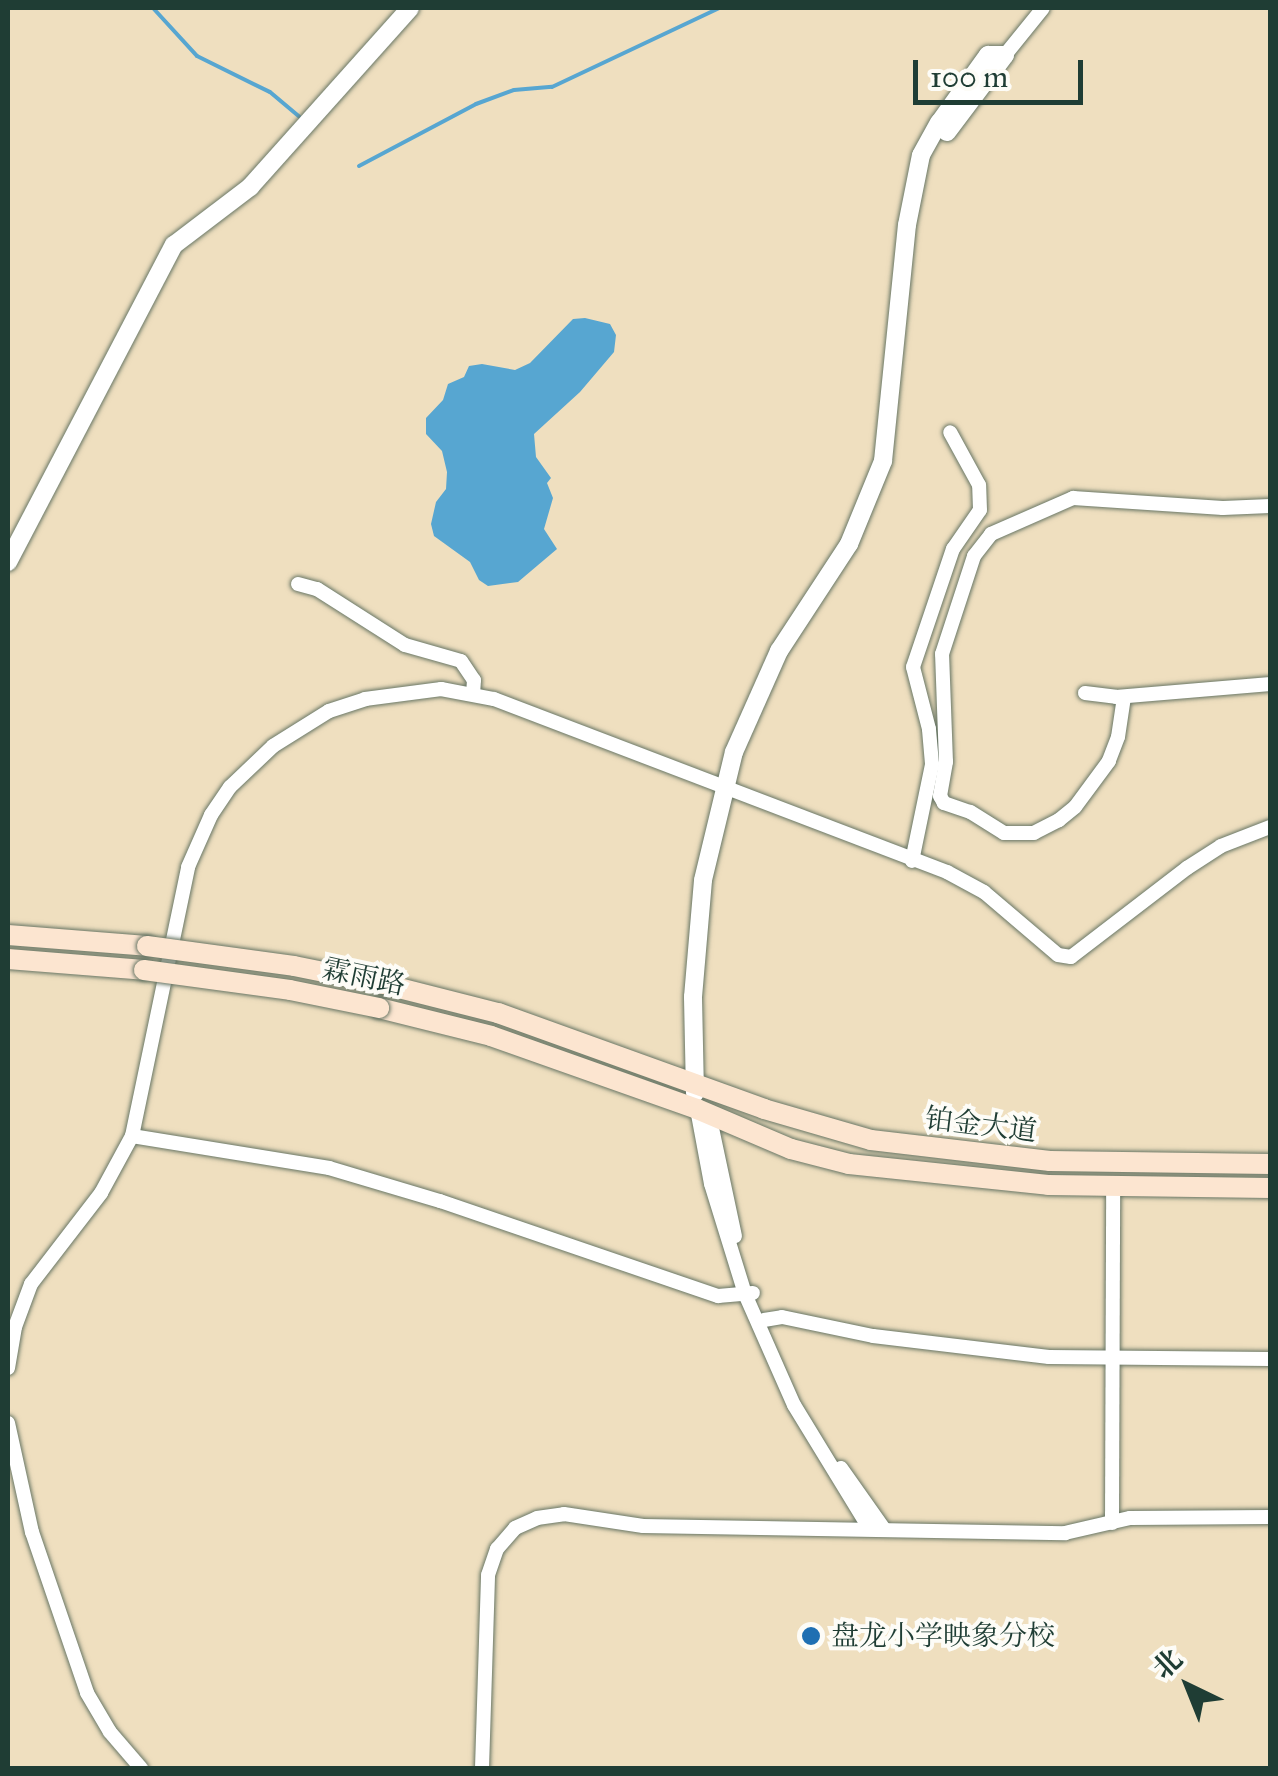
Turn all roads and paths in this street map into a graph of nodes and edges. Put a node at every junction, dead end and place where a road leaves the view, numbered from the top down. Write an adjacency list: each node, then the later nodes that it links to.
1 (410, 8): 6 (street)
2 (1044, 8): 3 (street)
3 (1005, 55): 12 (street)
4 (950, 432): 14 (street)
5 (1270, 506): 11 (street)
6 (8, 562)
7 (298, 584): 10 (street)
8 (1270, 684): 11 (street)
9 (1085, 693): 11 (street)
10 (473, 694): 12 (street); 19 (street)
11 (1124, 697)
12 (730, 790): 14 (street); 17 (street)
13 (1270, 827): 14 (street)
14 (912, 861)
15 (8, 935): 17 (main road, 霖雨路, bridge)
16 (8, 959): 18 (main road, 霖雨路, bridge)
17 (700, 1085): 18 (street); 20 (main road, 铂金大道)
18 (703, 1112): 21 (main road, 铂金大道); 23 (street)
19 (132, 1136): 23 (street); 27 (street)
20 (1270, 1164)
21 (1114, 1186): 22 (main road, 铂金大道); 25 (street)
22 (1270, 1188)
23 (749, 1294): 24 (street); 31 (street)
24 (764, 1320): 25 (street); 31 (street)
25 (1110, 1358): 26 (street); 30 (street)
26 (1270, 1359)
27 (8, 1368)
28 (8, 1423): 32 (street)
29 (1270, 1517): 30 (street)
30 (1112, 1524): 31 (street)
31 (876, 1528): 33 (street)
32 (141, 1768)
33 (482, 1768)

